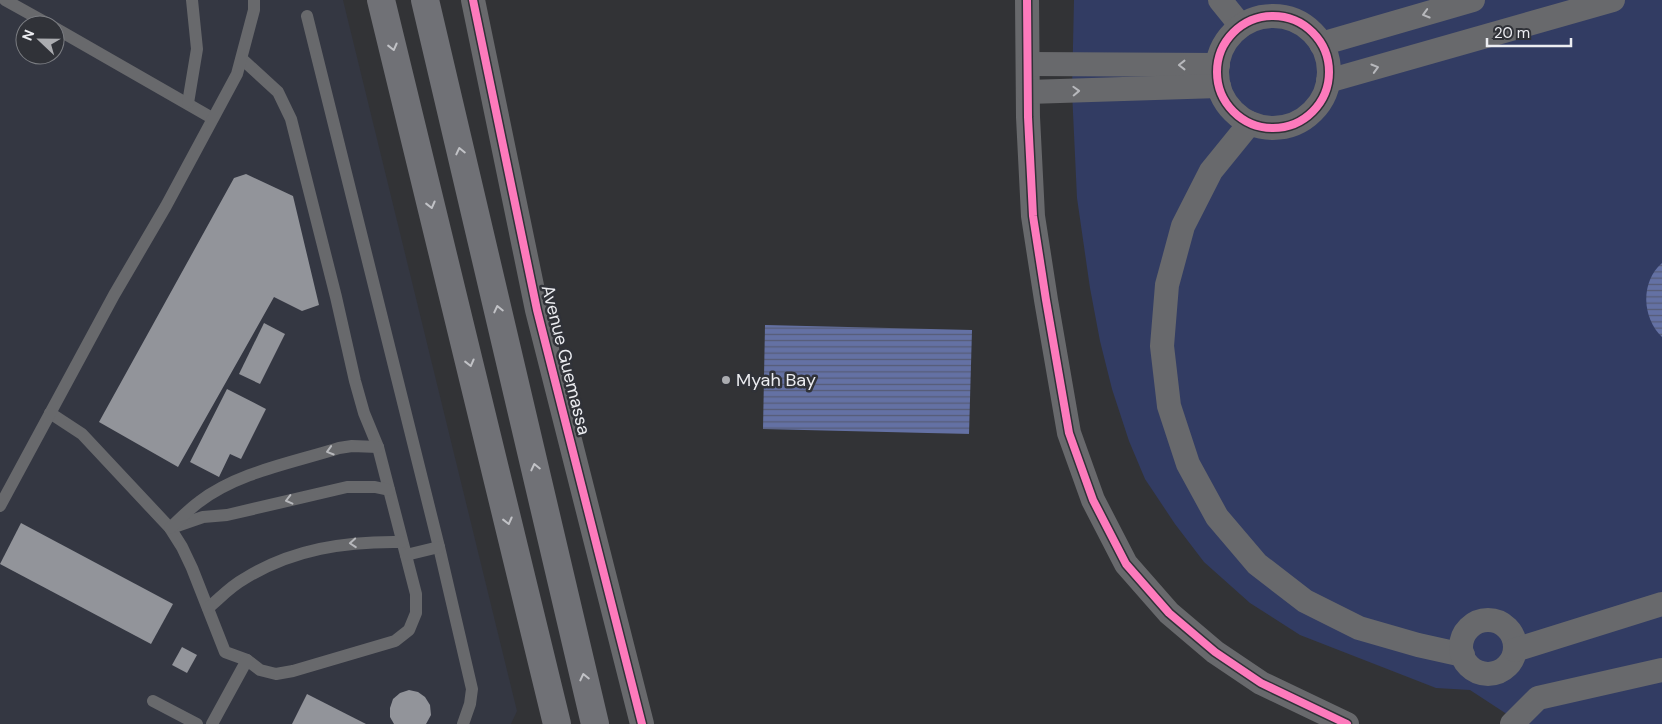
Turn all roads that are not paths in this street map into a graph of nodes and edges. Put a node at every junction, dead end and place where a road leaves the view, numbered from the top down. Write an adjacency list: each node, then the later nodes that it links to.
1 (5, 0): 11 (lane)
2 (192, 0): 21 (lane)
3 (254, 0): 16 (lane)
4 (381, 0): 41 (main road, one-way to 41)
5 (425, 0): 42 (main road, one-way to 5)
6 (473, 0): 43 (street, Avenue Guemassa)
7 (1027, 0): 17 (street)
8 (1220, 0): 13 (street)
9 (1473, 0): 15 (street, one-way to 15)
10 (1613, 0): 19 (street, one-way to 10)
11 (32, 15)
12 (307, 16): 29 (lane)
13 (1241, 26): 15 (street); 18 (street)
14 (65, 34): 21 (lane)
15 (1321, 44): 19 (street)
16 (242, 59): 22 (lane); 25 (lane)
17 (1028, 64): 18 (street, one-way to 17); 20 (street)
18 (1218, 75): 20 (street, one-way to 18); 23 (street)
19 (1328, 81): 23 (street)
20 (1028, 92): 44 (street)
21 (188, 103): 22 (lane)
22 (212, 118): 24 (lane)
23 (1250, 124): 34 (street)
24 (50, 414): 27 (lane); 28 (lane)
25 (378, 448): 26 (lane); 28 (lane, one-way to 28)
26 (389, 490): 28 (lane, one-way to 28); 30 (lane)
27 (0, 506)
28 (170, 528): 32 (lane)
29 (439, 547): 30 (lane); 40 (lane)
30 (404, 548): 32 (lane, one-way to 32); 35 (lane)
31 (1662, 604): 33 (street)
32 (208, 608): 35 (lane)
33 (1515, 650): 34 (street); 34 (street)
34 (1463, 655)
35 (247, 660): 39 (lane)
36 (1662, 670): 45 (street)
37 (153, 702): 38 (lane)
38 (197, 724)
39 (212, 724)
40 (463, 724)
41 (557, 724)
42 (595, 724)
43 (642, 724)
44 (1347, 724)
45 (1512, 724)

